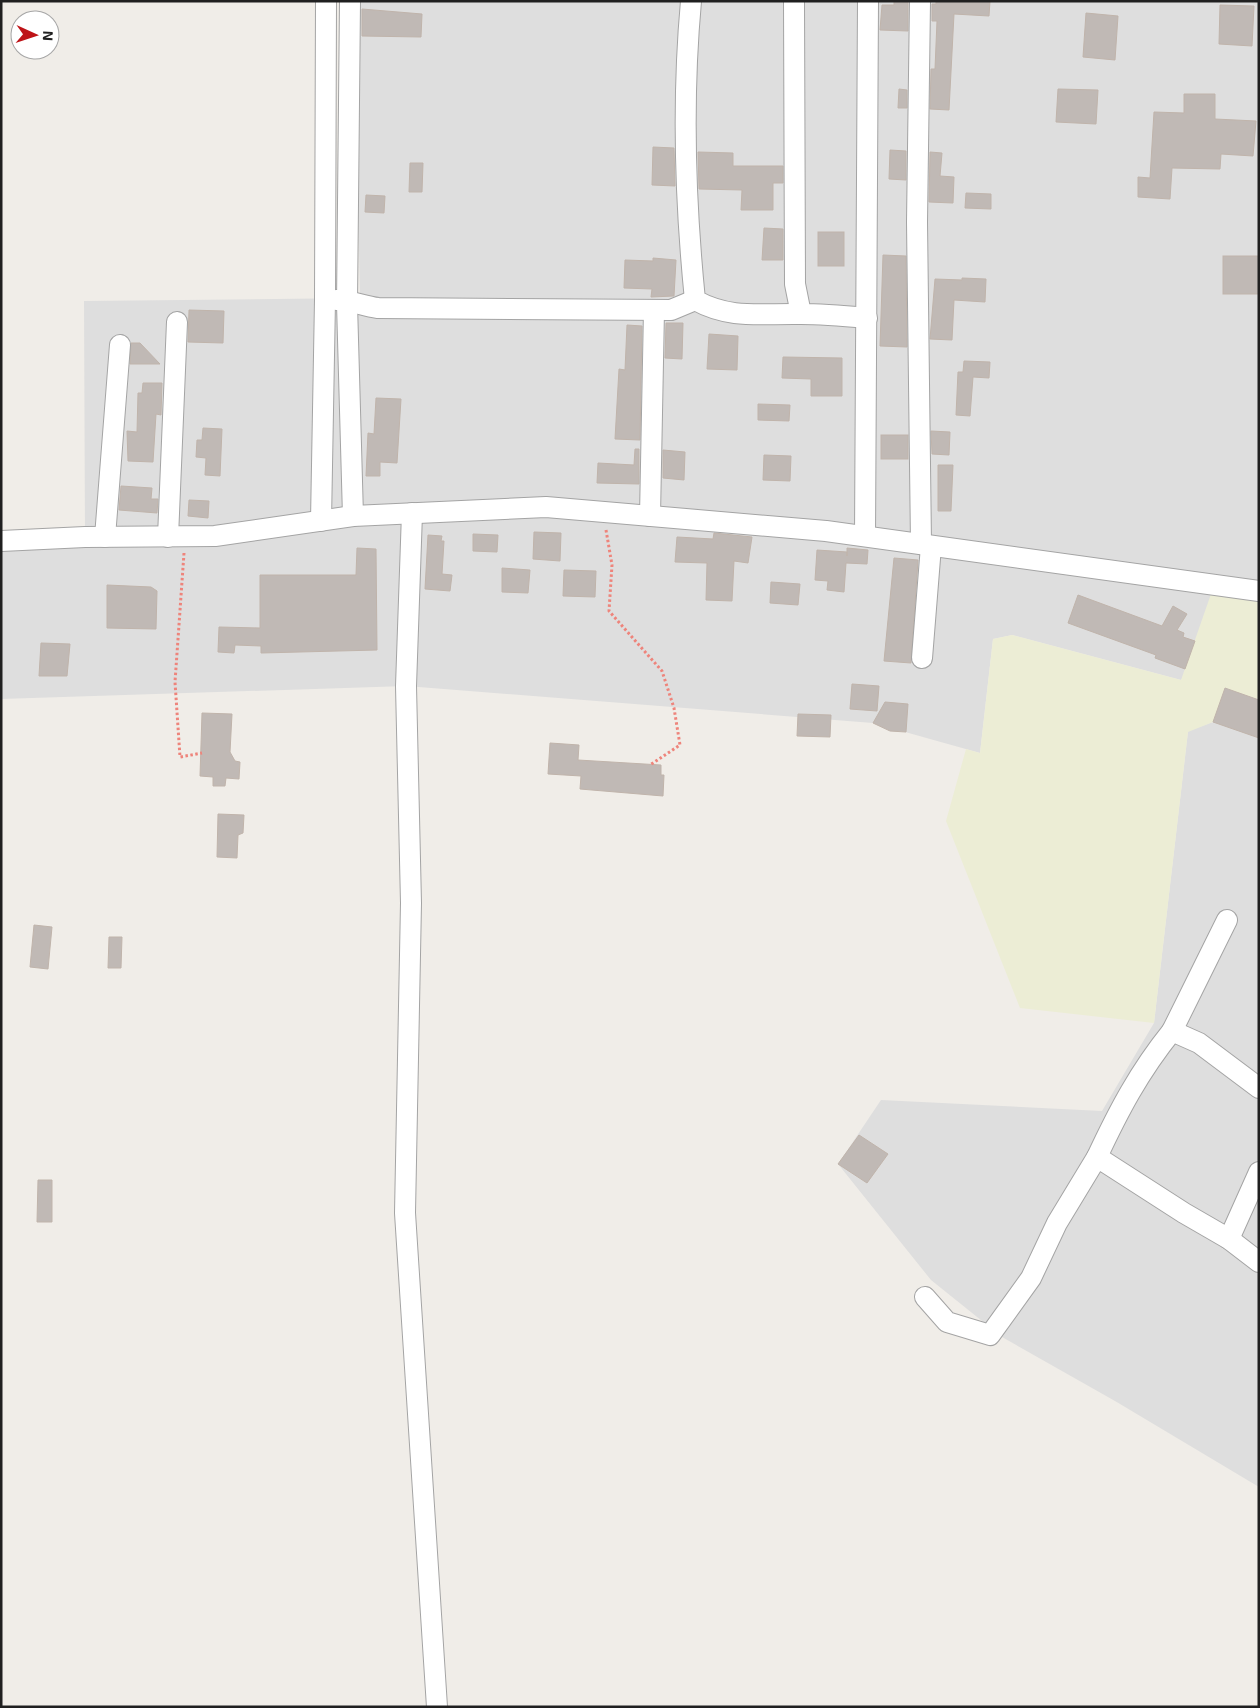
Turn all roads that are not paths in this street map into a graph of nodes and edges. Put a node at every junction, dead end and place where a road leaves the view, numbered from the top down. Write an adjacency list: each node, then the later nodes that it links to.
1 (326, 1): 7 (street)
2 (350, 1): 8 (street)
3 (691, 1): 9 (street)
4 (794, 1): 11 (street)
5 (868, 1): 12 (street)
6 (920, 1): 23 (street)
7 (325, 300): 8 (street); 18 (street)
8 (347, 300): 10 (street); 16 (street)
9 (695, 300): 10 (street); 11 (street)
10 (654, 310): 17 (street)
11 (801, 314): 12 (street)
12 (867, 318): 19 (street)
13 (177, 322): 21 (street)
14 (120, 345): 20 (street)
15 (412, 513): 16 (street); 17 (street); 34 (street)
16 (353, 516): 18 (street)
17 (650, 516): 19 (street)
18 (321, 522): 21 (street)
19 (865, 536): 23 (street)
20 (104, 537): 21 (street); 22 (street)
21 (176, 537)
22 (1, 541)
23 (926, 545): 24 (street); 25 (street)
24 (1259, 591)
25 (922, 658)
26 (1227, 920): 27 (street)
27 (1172, 1031): 28 (street); 29 (street)
28 (1259, 1088)
29 (1097, 1157): 31 (street); 33 (street)
30 (1259, 1172): 31 (street)
31 (1229, 1239): 32 (street)
32 (1259, 1262)
33 (925, 1297)
34 (437, 1707)

